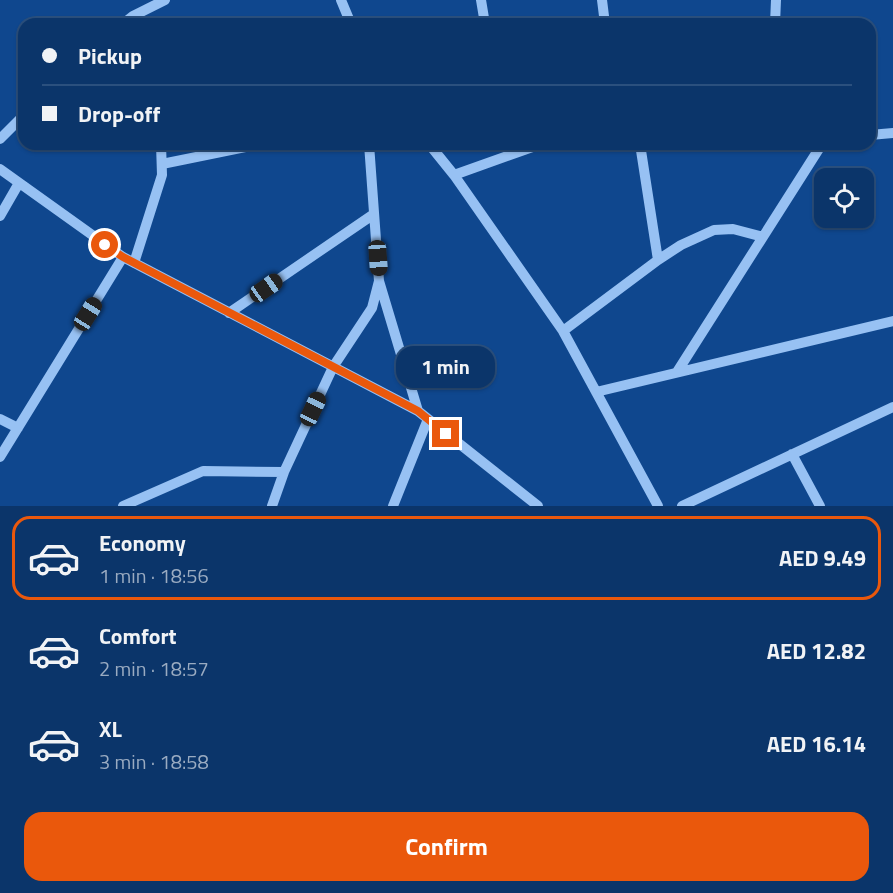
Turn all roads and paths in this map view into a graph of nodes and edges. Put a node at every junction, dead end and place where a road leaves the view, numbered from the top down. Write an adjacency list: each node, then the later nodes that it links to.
1 (341, 0): 7 (street)
2 (481, 0): 8 (street)
3 (602, 0): 9 (street)
4 (776, 0): 10 (street)
5 (159, 2): 6 (street)
6 (130, 18)
7 (348, 18)
8 (484, 18)
9 (604, 18)
10 (775, 18)
11 (18, 121): 14 (street)
12 (893, 133): 13 (street)
13 (876, 134)
14 (0, 139)
15 (161, 150): 22 (street)
16 (231, 150): 22 (street)
17 (368, 150): 26 (street)
18 (434, 150): 24 (street)
19 (524, 150): 24 (street)
20 (641, 150): 30 (street)
21 (818, 150): 28 (street)
22 (162, 164): 31 (street)
23 (0, 169): 25 (street)
24 (454, 175): 35 (street)
25 (19, 183): 27 (street); 29 (street)
26 (374, 214): 32 (street); 33 (street)
27 (0, 216)
28 (764, 237): 30 (street); 37 (street)
29 (123, 257): 31 (street); 43 (street)
30 (658, 260): 35 (street)
31 (134, 263): 33 (street)
32 (379, 281): 36 (street); 40 (street)
33 (229, 313): 36 (street)
34 (893, 321): 37 (street)
35 (563, 331): 38 (street)
36 (333, 367): 40 (street); 46 (street)
37 (677, 372): 38 (street)
38 (596, 392): 51 (street)
39 (893, 407): 44 (street)
40 (418, 411): 42 (street)
41 (0, 419): 43 (street)
42 (428, 419): 49 (street); 50 (street)
43 (18, 428): 45 (street)
44 (792, 454): 52 (street); 53 (street)
45 (0, 457)
46 (284, 472): 47 (street); 48 (street)
47 (123, 506)
48 (272, 506)
49 (393, 506)
50 (538, 506)
51 (658, 506)
52 (682, 506)
53 (820, 506)

